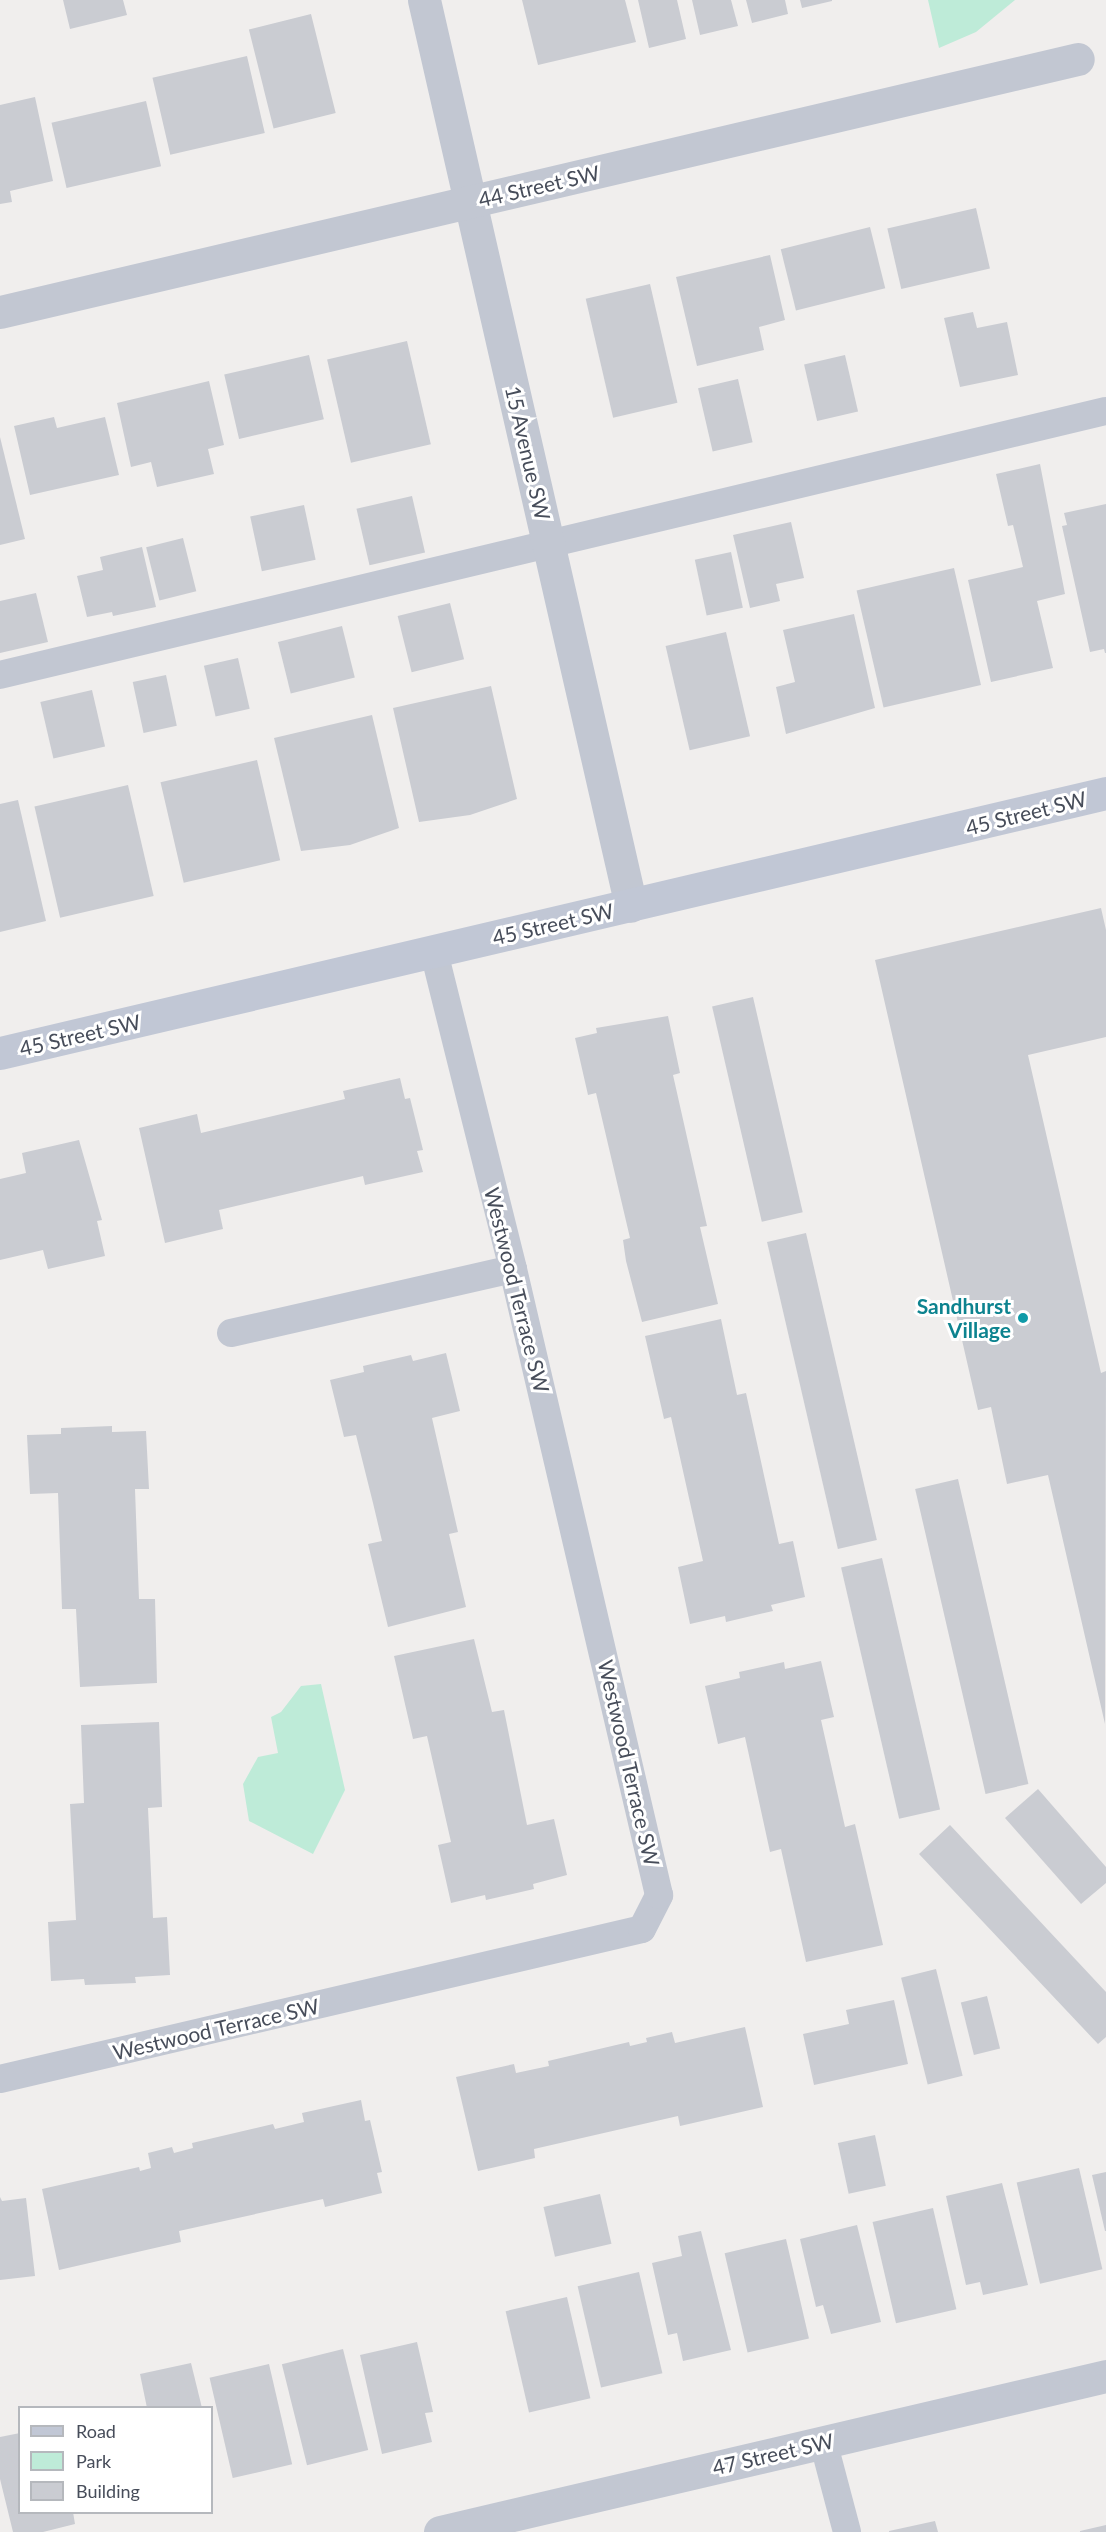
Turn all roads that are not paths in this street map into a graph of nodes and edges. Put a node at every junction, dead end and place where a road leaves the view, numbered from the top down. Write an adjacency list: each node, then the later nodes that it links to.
1 (424, 0): 3 (street, 15 Avenue SW)
2 (1078, 58): 3 (street, 44 Street SW)
3 (470, 203): 4 (street, 44 Street SW); 6 (street, 15 Avenue SW)
4 (0, 312)
5 (1106, 411): 6 (lane)
6 (549, 546): 7 (lane); 9 (street, 15 Avenue SW)
7 (0, 675)
8 (1106, 793): 9 (street, 45 Street SW)
9 (631, 906): 10 (street, 45 Street SW)
10 (434, 952): 11 (street, 45 Street SW); 12 (lane, Westwood Terrace SW)
11 (0, 1053)
12 (513, 1269): 13 (lane); 14 (lane, Westwood Terrace SW)
13 (231, 1333)
14 (0, 2079)
15 (1106, 2376): 16 (street, 47 Street SW)
16 (824, 2442): 17 (street, 47 Street SW); 19 (lane)
17 (504, 2525): 18 (street, 47 Street SW)
18 (440, 2532)
19 (847, 2532)

